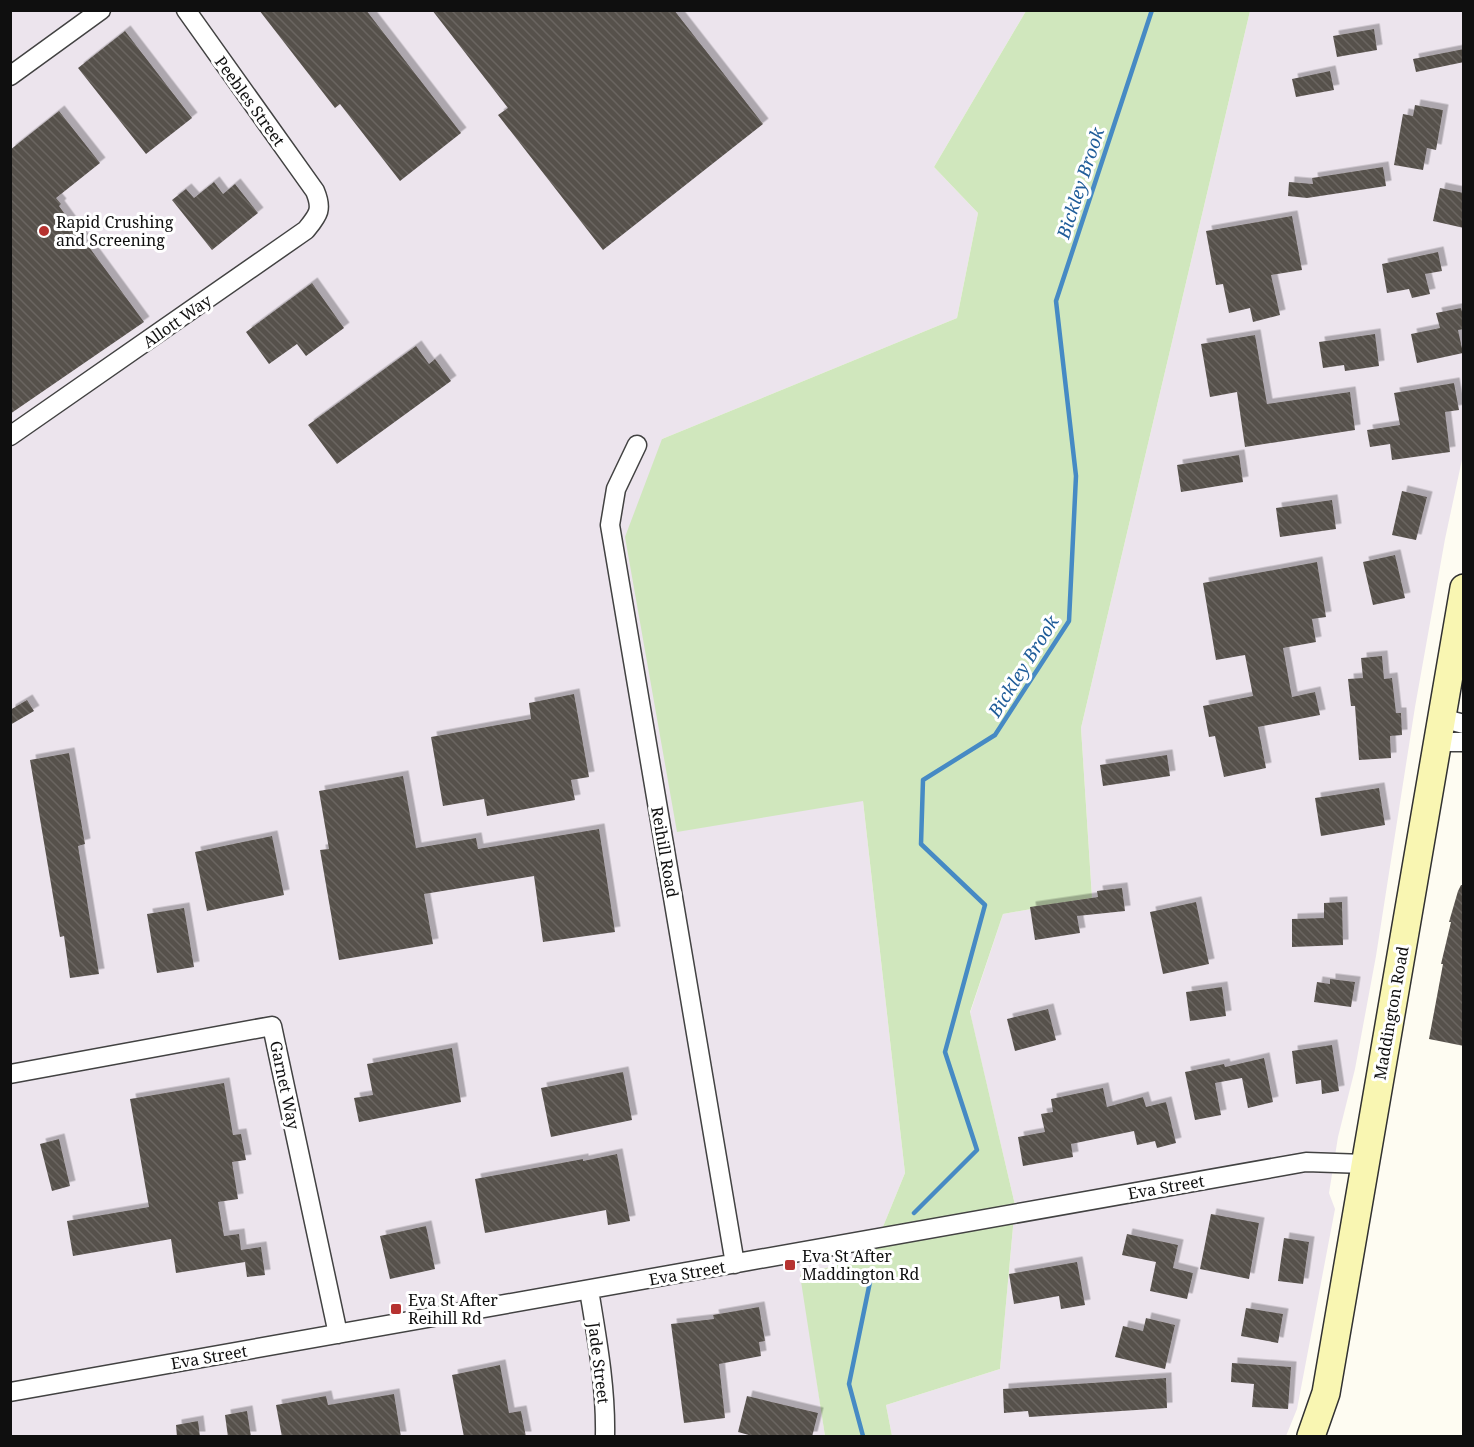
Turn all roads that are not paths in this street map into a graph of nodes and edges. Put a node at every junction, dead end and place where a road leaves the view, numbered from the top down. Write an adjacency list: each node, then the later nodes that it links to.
1 (101, 10): 3 (street)
2 (186, 10): 4 (street, Peebles Street)
3 (10, 76)
4 (315, 191): 5 (street, Allott Way)
5 (10, 436)
6 (637, 445): 11 (street, Reihill Road)
7 (1464, 588): 8 (main road, Maddington Road)
8 (1451, 732): 10 (main road, Maddington Road)
9 (10, 1074): 13 (street, Garnet Way)
10 (1365, 1164): 11 (street, Eva Street); 16 (main road, Maddington Road)
11 (735, 1264): 12 (street, Eva Street)
12 (589, 1290): 13 (street, Eva Street); 15 (street, Jade Street)
13 (338, 1334): 14 (street, Eva Street)
14 (10, 1392)
15 (605, 1437)
16 (1311, 1437)

